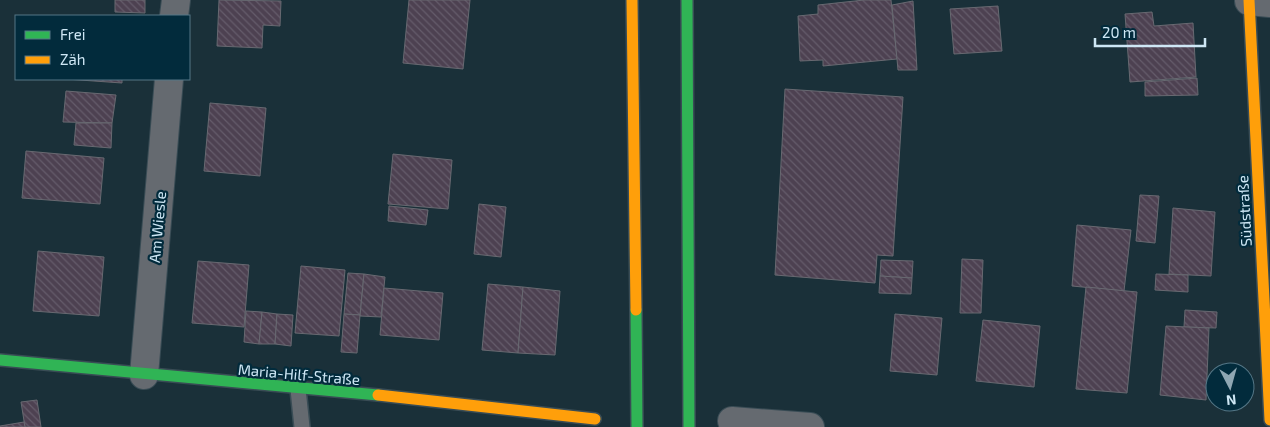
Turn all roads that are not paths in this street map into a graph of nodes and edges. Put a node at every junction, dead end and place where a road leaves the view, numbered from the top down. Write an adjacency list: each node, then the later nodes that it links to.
1 (176, 0): 5 (street)
2 (632, 0): 14 (main road)
3 (686, 0): 15 (main road)
4 (1256, 1): 11 (main road, Südstraße)
5 (174, 15)
6 (169, 80): 8 (street, Am Wiesle)
7 (0, 360): 8 (main road, Maria-Hilf-Straße)
8 (144, 375): 9 (main road, Maria-Hilf-Straße)
9 (298, 389): 10 (main road, Maria-Hilf-Straße); 13 (lane)
10 (595, 418)
11 (1270, 420)
12 (732, 421): 16 (street)
13 (302, 427)
14 (637, 427)
15 (689, 427)
16 (810, 427)

